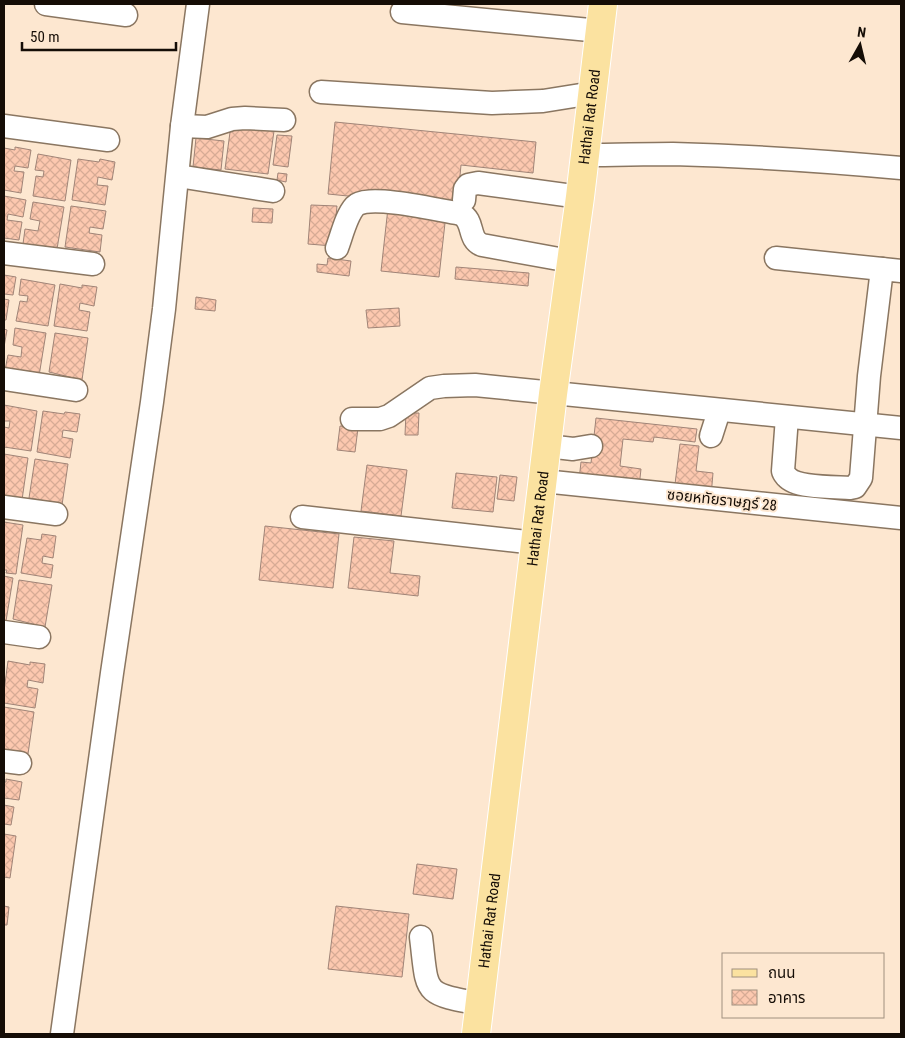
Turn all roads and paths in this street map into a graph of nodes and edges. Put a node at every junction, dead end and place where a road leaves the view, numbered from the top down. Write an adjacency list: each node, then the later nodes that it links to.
1 (46, 4): 5 (street)
2 (198, 4): 11 (street)
3 (603, 4): 6 (main road, Hathai Rat Road)
4 (402, 12): 6 (street)
5 (126, 15)
6 (600, 30): 8 (main road, Hathai Rat Road)
7 (322, 92): 8 (street)
8 (593, 93): 13 (main road, Hathai Rat Road)
9 (284, 120): 11 (street)
10 (4, 126): 12 (street)
11 (182, 126): 15 (street)
12 (108, 140)
13 (586, 154): 14 (street); 17 (main road, Hathai Rat Road)
14 (901, 168)
15 (178, 176): 16 (street); 46 (street)
16 (274, 191)
17 (580, 197): 18 (street); 22 (main road, Hathai Rat Road)
18 (464, 200)
19 (337, 248): 22 (street)
20 (4, 253): 23 (street)
21 (776, 258): 24 (street)
22 (570, 261): 27 (main road, Hathai Rat Road)
23 (93, 264)
24 (892, 270): 31 (street)
25 (4, 379): 26 (street)
26 (76, 390)
27 (553, 394): 28 (street); 30 (street); 34 (main road, Hathai Rat Road)
28 (719, 411): 29 (street); 33 (street)
29 (787, 417): 31 (street); 31 (street)
30 (352, 418)
31 (864, 425): 32 (street)
32 (901, 428)
33 (711, 436)
34 (547, 446): 35 (street); 36 (main road, Hathai Rat Road)
35 (590, 446)
36 (544, 481): 40 (street, ซอยหทัยราษฎร์ 28); 41 (main road, Hathai Rat Road)
37 (4, 507): 38 (street)
38 (56, 514)
39 (302, 517): 41 (street)
40 (901, 518)
41 (536, 543): 45 (main road, Hathai Rat Road)
42 (4, 632): 43 (street)
43 (39, 638)
44 (421, 937): 45 (street)
45 (480, 1004): 47 (main road, Hathai Rat Road)
46 (62, 1034)
47 (476, 1034)

